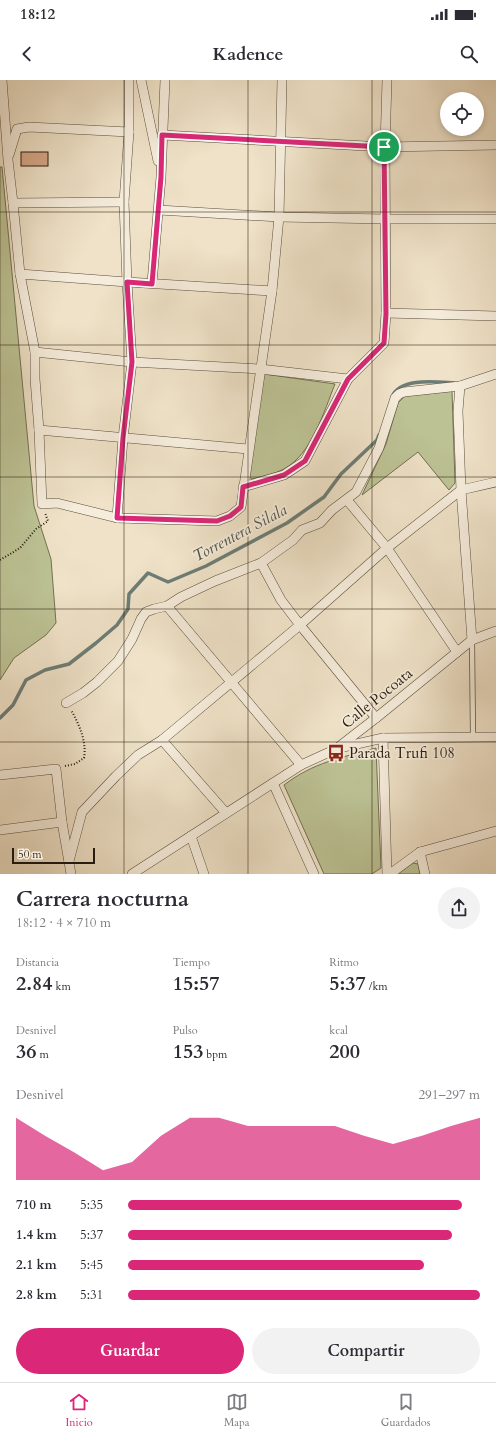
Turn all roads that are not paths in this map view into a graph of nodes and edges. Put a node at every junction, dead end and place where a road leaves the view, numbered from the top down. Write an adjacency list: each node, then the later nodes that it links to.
1 (2, 80): 12 (street)
2 (128, 80): 7 (street)
3 (141, 80): 13 (street)
4 (165, 80): 8 (street)
5 (282, 80): 9 (street)
6 (387, 80): 11 (street)
7 (130, 132): 12 (street); 14 (street)
8 (162, 135): 9 (street); 13 (street)
9 (280, 141): 11 (street); 17 (street)
10 (496, 145): 11 (street)
11 (384, 147): 19 (street)
12 (4, 160): 15 (street)
13 (161, 177): 16 (street)
14 (124, 202): 15 (street); 21 (street)
15 (13, 203): 20 (street)
16 (158, 210): 17 (street); 22 (street)
17 (279, 217): 19 (street); 23 (street)
18 (496, 219): 19 (street)
19 (385, 220): 24 (street)
20 (20, 274): 21 (street); 26 (street)
21 (127, 282): 22 (street); 27 (street)
22 (152, 284): 23 (street)
23 (272, 291): 28 (street)
24 (386, 314): 25 (street); 30 (street)
25 (496, 316)
26 (35, 352): 27 (street); 32 (street)
27 (132, 362): 28 (street); 33 (street)
28 (260, 369): 30 (street); 34 (street)
29 (496, 374): 31 (street)
30 (348, 379): 36 (street)
31 (460, 386): 37 (street); 38 (street)
32 (39, 430): 33 (street); 39 (street)
33 (123, 438): 34 (street); 39 (street)
34 (248, 450): 36 (street)
35 (496, 482): 37 (street)
36 (243, 487): 39 (street)
37 (461, 490): 40 (street); 45 (street)
38 (347, 500): 40 (street); 41 (street)
39 (117, 518)
40 (387, 548): 43 (street); 46 (street)
41 (261, 563): 42 (street); 43 (street)
42 (167, 606): 47 (street); 48 (street)
43 (300, 625): 47 (street); 49 (street)
44 (496, 631): 45 (street, Calle Pocoata)
45 (472, 640): 46 (street, Calle Pocoata); 52 (lane)
46 (457, 652): 49 (street, Calle Pocoata)
47 (230, 683): 53 (street); 55 (street)
48 (66, 703)
49 (376, 718): 54 (street, Calle Pocoata)
50 (496, 737): 52 (street)
51 (382, 738): 52 (street); 54 (street); 69 (street)
52 (473, 738)
53 (162, 740): 58 (street); 64 (street)
54 (336, 749): 55 (street, Calle Pocoata)
55 (301, 765): 57 (street, Calle Pocoata)
56 (0, 775): 59 (street)
57 (272, 783): 58 (street, Calle Pocoata); 68 (street)
58 (226, 814): 62 (street, Calle Pocoata)
59 (62, 822): 60 (street); 64 (street)
60 (0, 830)
61 (496, 830): 63 (street)
62 (191, 836): 66 (street, Calle Pocoata); 67 (street)
63 (420, 852): 70 (street); 71 (street)
64 (69, 861): 65 (street)
65 (71, 874)
66 (132, 874)
67 (204, 874)
68 (314, 874)
69 (387, 874)
70 (390, 874)
71 (425, 874)

